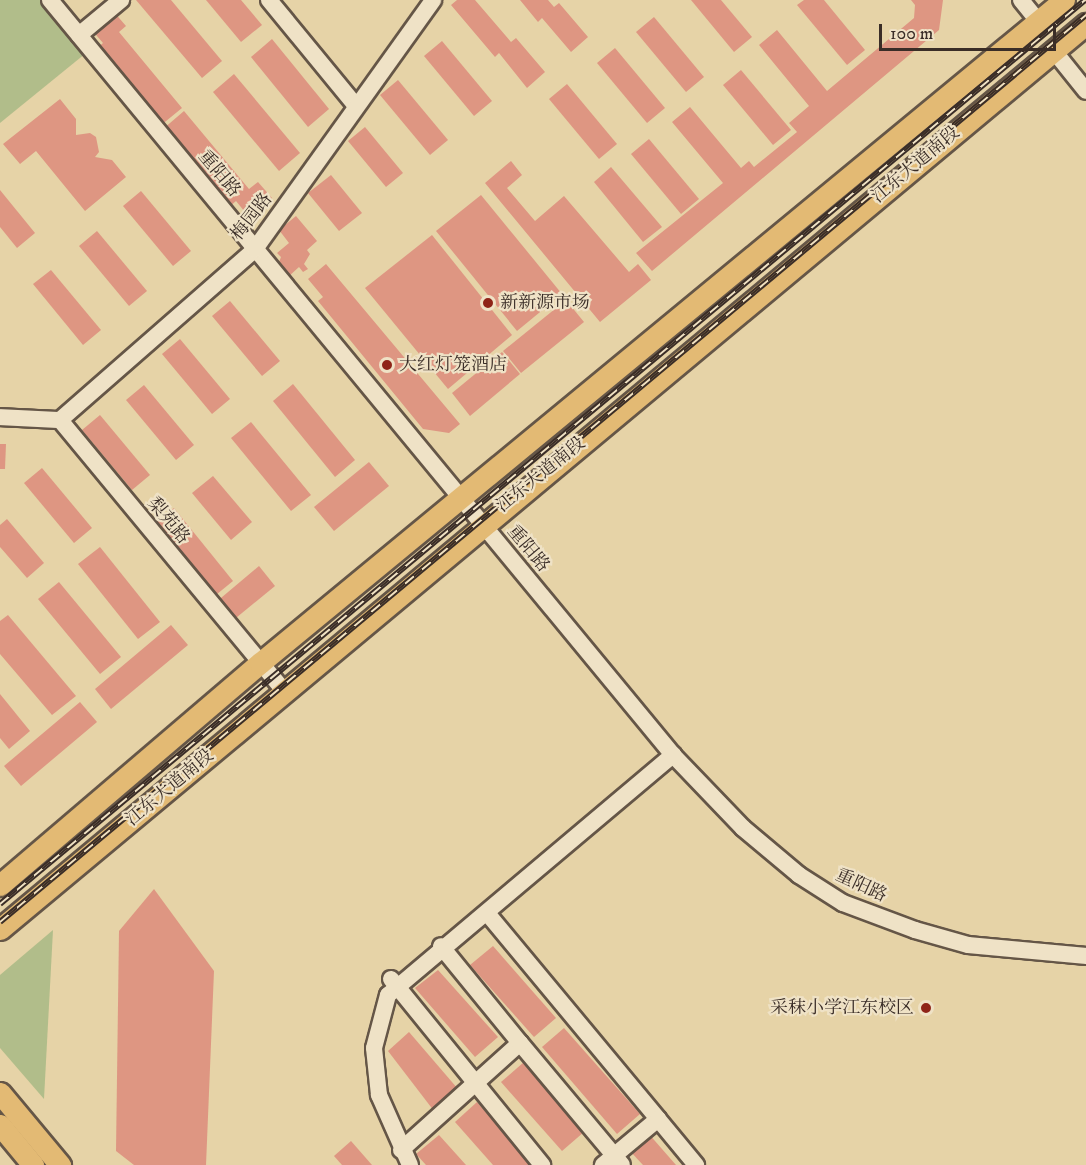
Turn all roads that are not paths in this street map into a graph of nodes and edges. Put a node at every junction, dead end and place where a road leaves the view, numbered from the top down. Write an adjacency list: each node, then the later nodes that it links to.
1 (50, 0): 9 (street, 重阳路)
2 (121, 0): 9 (street)
3 (269, 0): 12 (street)
4 (434, 0): 12 (street, 梅园路)
5 (1021, 0): 7 (street)
6 (1064, 0): 7 (main road, 江东大道南段)
7 (1038, 21): 16 (main road, 江东大道南段)
8 (1086, 24): 10 (main road, 江东大道南段)
9 (79, 35): 13 (street, 重阳路)
10 (1054, 51): 11 (street); 17 (main road, 江东大道南段)
11 (1086, 91)
12 (356, 106): 13 (street, 梅园路)
13 (255, 249): 15 (street, 梅园路); 16 (street, 重阳路)
14 (0, 417): 15 (street)
15 (60, 420): 18 (street, 梨苑路)
16 (461, 498): 17 (street, 重阳路); 18 (main road, 江东大道南段)
17 (482, 524): 19 (main road, 江东大道南段); 20 (street, 重阳路)
18 (260, 663): 19 (street, 梨苑路); 21 (main road, 江东大道南段)
19 (285, 692): 23 (main road, 江东大道南段)
20 (673, 755): 22 (street); 25 (street, 重阳路)
21 (0, 885)
22 (487, 914): 24 (street); 30 (street)
23 (0, 929)
24 (441, 946): 26 (street); 27 (street)
25 (1086, 956)
26 (394, 983): 28 (street); 32 (street)
27 (520, 1043): 28 (street); 33 (street)
28 (474, 1084): 32 (street); 36 (street)
29 (0, 1093): 35 (main road)
30 (658, 1119): 33 (street); 37 (street)
31 (0, 1125): 34 (main road)
32 (405, 1158)
33 (613, 1162)
34 (33, 1165)
35 (60, 1165)
36 (542, 1165)
37 (696, 1165)

